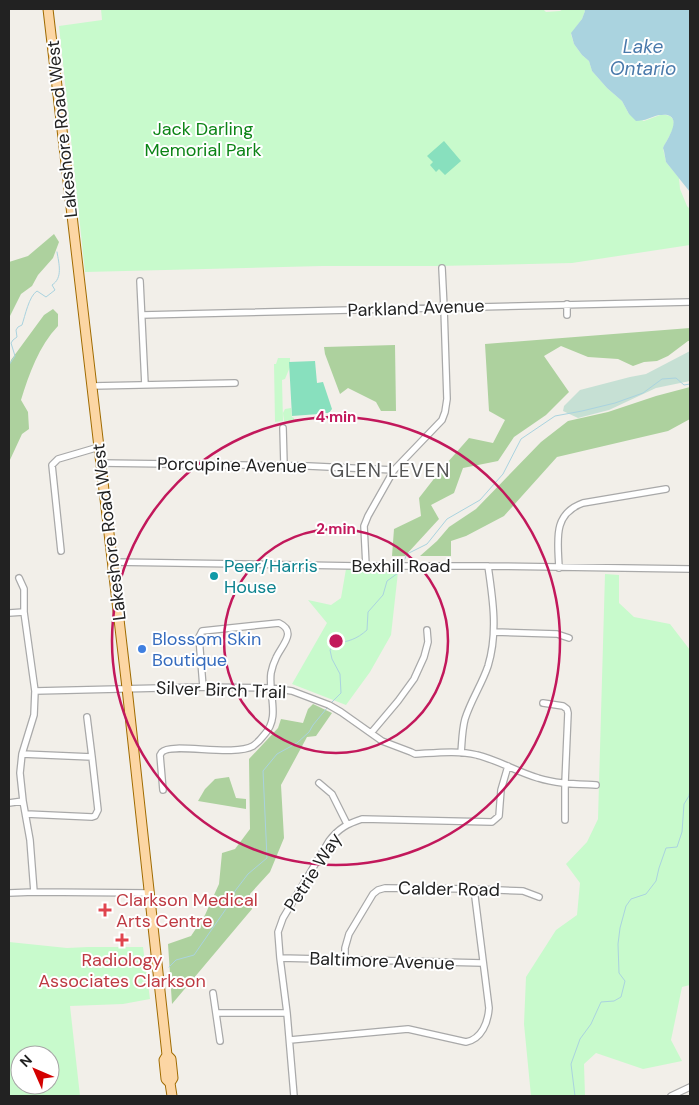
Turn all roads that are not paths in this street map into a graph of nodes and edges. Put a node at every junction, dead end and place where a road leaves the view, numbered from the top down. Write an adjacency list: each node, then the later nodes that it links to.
1 (48, 9): 11 (main road, Lakeshore Road West)
2 (442, 268): 6 (street)
3 (140, 281): 8 (street)
4 (690, 302): 5 (street, Parkland Avenue)
5 (567, 304): 6 (street, Parkland Avenue); 7 (street)
6 (444, 308): 8 (street, Parkland Avenue); 16 (street)
7 (567, 315)
8 (142, 316): 10 (street)
9 (235, 383): 10 (street)
10 (145, 385): 11 (street)
11 (92, 386): 13 (main road, Lakeshore Road West)
12 (283, 428): 15 (street)
13 (99, 447): 14 (main road, Lakeshore Road West); 18 (street)
14 (100, 463): 15 (street, Porcupine Avenue); 19 (main road, Lakeshore Road West)
15 (284, 465): 16 (street, Porcupine Avenue)
16 (394, 470): 20 (street)
17 (666, 489): 22 (street)
18 (61, 551)
19 (112, 562): 20 (street, Bexhill Road); 31 (main road, Lakeshore Road West)
20 (366, 566): 21 (street, Bexhill Road)
21 (488, 566): 22 (street, Bexhill Road); 28 (street)
22 (559, 568): 23 (street, Bexhill Road)
23 (690, 569)
24 (19, 578): 25 (street)
25 (24, 612): 26 (street); 33 (street)
26 (9, 613)
27 (427, 630): 36 (street)
28 (494, 632): 29 (street); 37 (street)
29 (569, 638)
30 (203, 686): 31 (street, Silver Birch Trail); 32 (street, Silver Birch Trail); 32 (street)
31 (128, 688): 33 (street, Silver Birch Trail); 53 (main road, Lakeshore Road West)
32 (271, 688): 36 (street, Silver Birch Trail); 44 (street)
33 (35, 691): 38 (street)
34 (543, 703): 42 (street)
35 (87, 717): 39 (street)
36 (372, 733): 37 (street, Silver Birch Trail)
37 (461, 753): 40 (street, Silver Birch Trail)
38 (22, 754): 39 (street); 45 (street)
39 (92, 757): 47 (street)
40 (508, 766): 42 (street, Silver Birch Trail); 49 (street, Petrie Way)
41 (319, 783): 49 (street)
42 (565, 783): 43 (street, Silver Birch Trail); 48 (street)
43 (596, 785)
44 (163, 790)
45 (24, 802): 46 (street); 47 (street)
46 (9, 803)
47 (26, 814): 51 (street)
48 (565, 820)
49 (347, 824): 55 (street, Petrie Way)
50 (474, 889): 54 (street, Calder Road); 56 (street, Calder Road); 57 (street)
51 (34, 892): 52 (street); 53 (street)
52 (9, 893)
53 (149, 893): 64 (main road, Lakeshore Road West)
54 (539, 897)
55 (280, 958): 56 (street, Baltimore Avenue); 60 (street, Petrie Way)
56 (345, 959): 57 (street, Baltimore Avenue)
57 (483, 963): 61 (street)
58 (213, 993): 59 (street)
59 (216, 1013): 60 (street); 62 (street)
60 (287, 1014): 61 (street, Petrie Way)
61 (290, 1040): 65 (street, Petrie Way)
62 (220, 1041)
63 (690, 1087): 66 (street)
64 (172, 1096)
65 (294, 1096)
66 (671, 1096)

